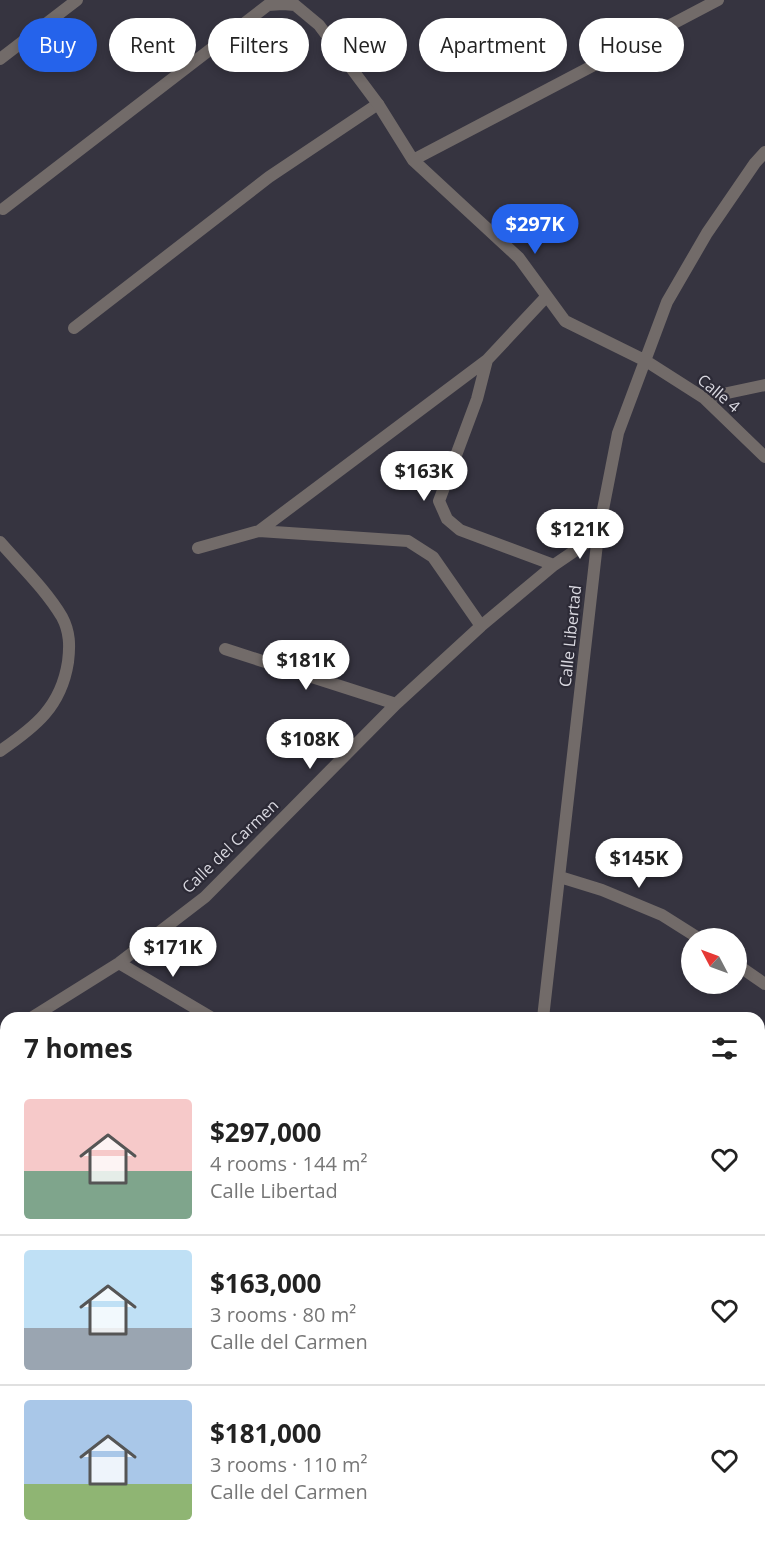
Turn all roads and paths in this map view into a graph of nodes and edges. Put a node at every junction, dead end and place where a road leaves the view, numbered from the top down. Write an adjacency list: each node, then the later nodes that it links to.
1 (77, 0): 3 (street)
2 (718, 0): 6 (street)
3 (0, 59)
4 (378, 104): 6 (street, Calle 4); 7 (street, Calle 4); 9 (street)
5 (765, 152): 11 (street, Calle Libertad)
6 (413, 160): 8 (street, Calle 4)
7 (3, 209)
8 (546, 297): 10 (street); 11 (street, Calle 4)
9 (74, 328)
10 (487, 360): 15 (street); 19 (street)
11 (646, 361): 13 (street, Calle 4); 16 (street, Calle Libertad)
12 (765, 385): 13 (street)
13 (704, 398): 14 (street, Calle 4)
14 (765, 458)
15 (259, 531): 18 (street); 20 (street)
16 (598, 535): 19 (street, Calle del Carmen); 24 (street, Calle Libertad)
17 (0, 542): 23 (street)
18 (198, 548)
19 (554, 565): 20 (street, Calle del Carmen)
20 (481, 626): 22 (street, Calle del Carmen)
21 (225, 649): 22 (street)
22 (396, 704): 26 (street, Calle del Carmen)
23 (0, 751)
24 (560, 877): 25 (street); 33 (street, Calle Libertad)
25 (683, 928)
26 (119, 963): 29 (street, Calle del Carmen); 32 (street)
27 (747, 972): 28 (street)
28 (765, 984)
29 (47, 1007): 30 (street, Calle del Carmen); 31 (street)
30 (40, 1012)
31 (51, 1012)
32 (202, 1012)
33 (544, 1012)

